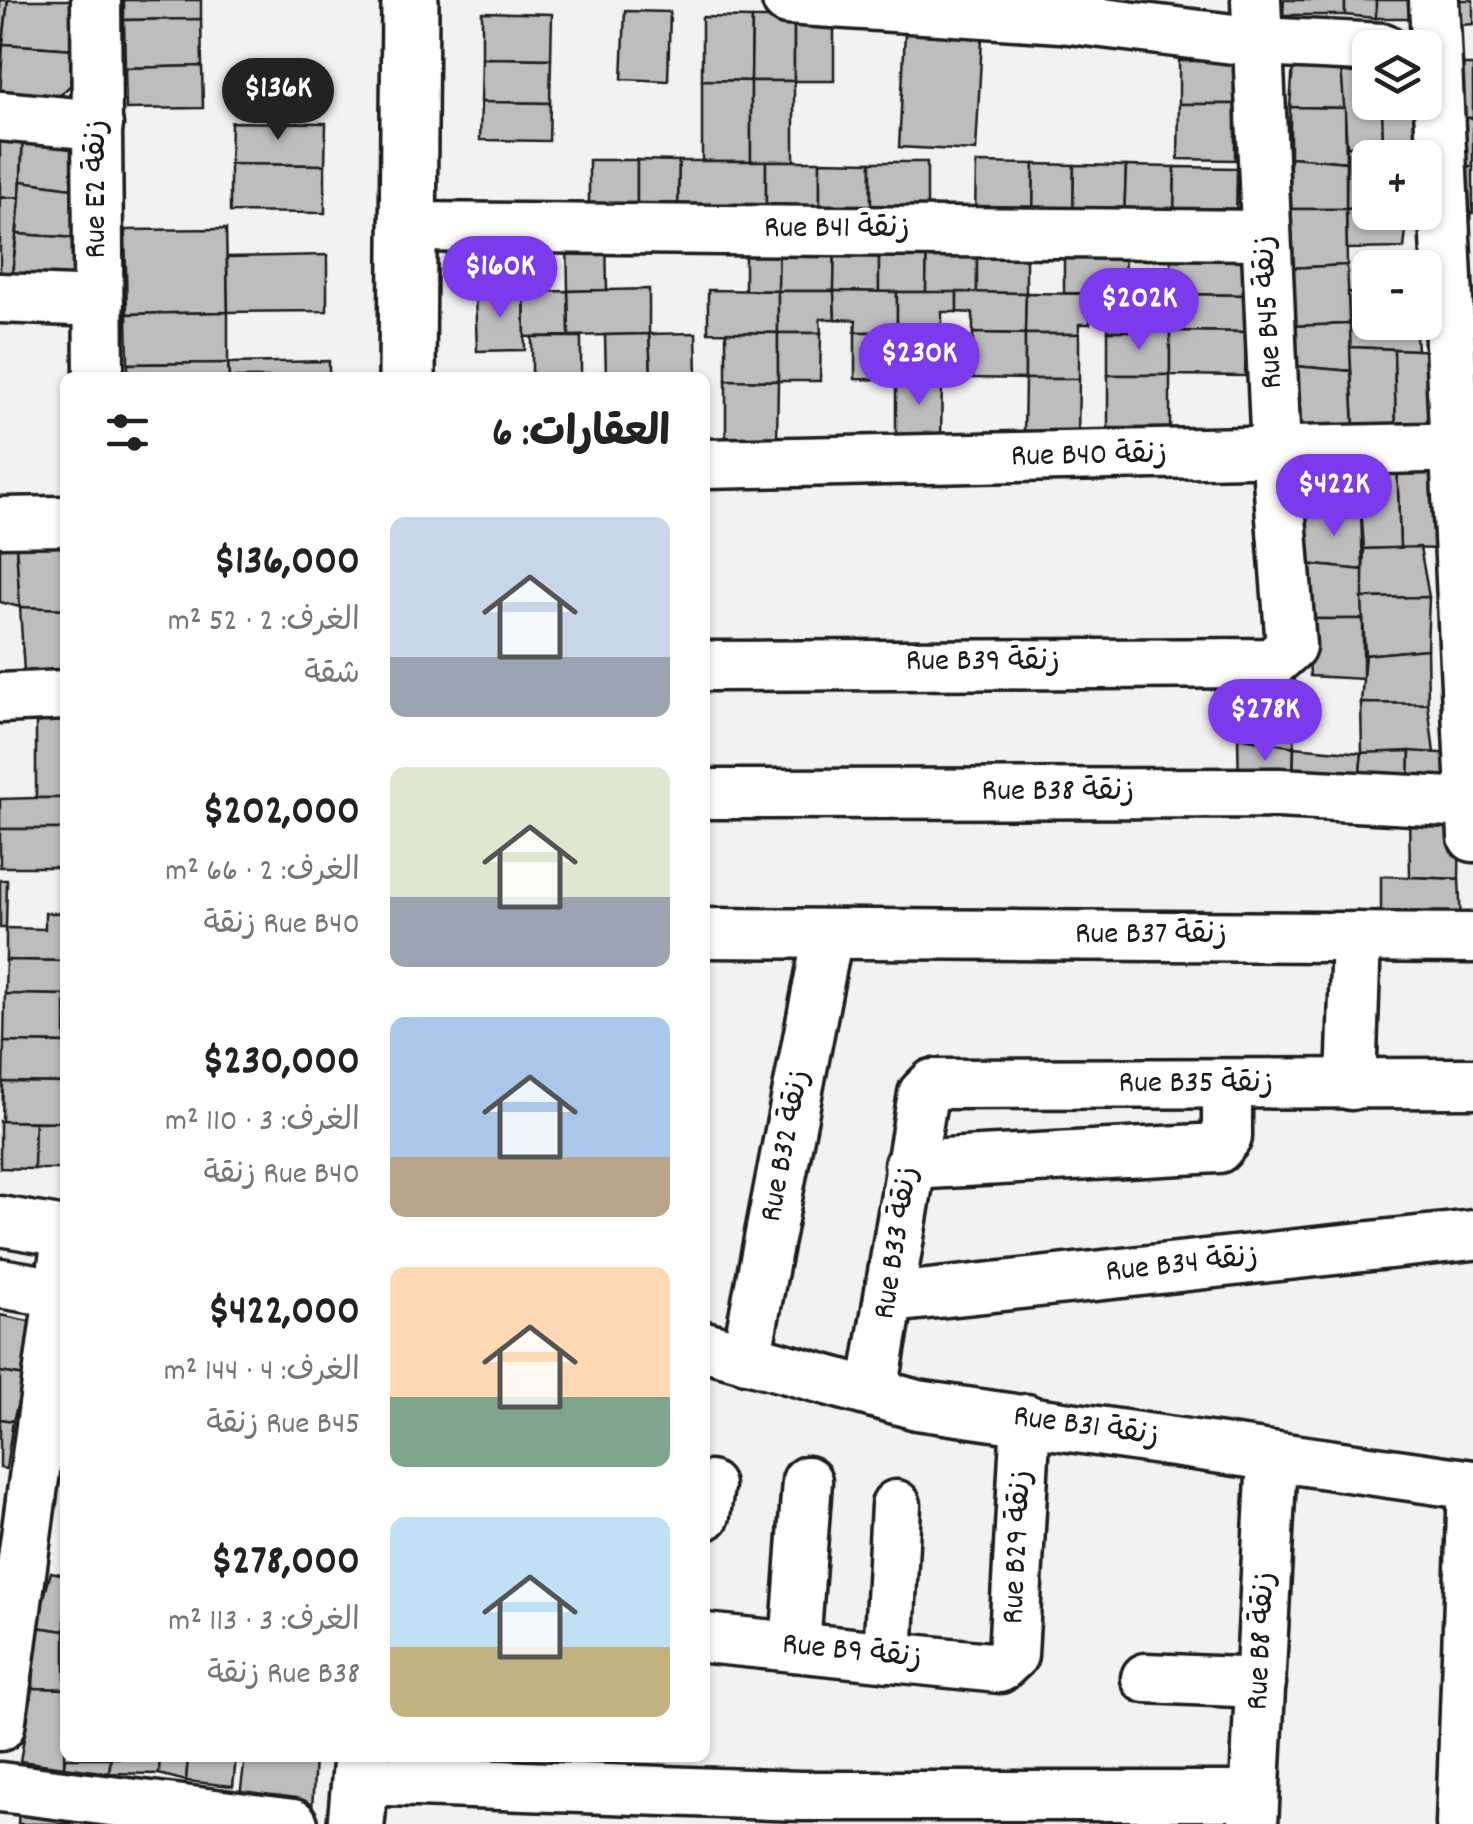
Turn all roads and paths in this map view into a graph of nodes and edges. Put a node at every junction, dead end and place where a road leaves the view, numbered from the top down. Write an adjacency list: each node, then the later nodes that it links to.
1 (96, 0): 10 (street, Rue E2 زنقة)
2 (410, 0): 11 (main road)
3 (788, 0): 5 (street)
4 (1434, 0): 8 (street)
5 (1062, 9): 6 (street)
6 (1257, 21): 7 (street); 12 (street, Rue B45 زنقة)
7 (1352, 41)
8 (1445, 49): 17 (street)
9 (0, 116): 10 (street)
10 (98, 125): 14 (street, Rue E2 زنقة)
11 (407, 228): 12 (street, Rue B41 زنقة); 16 (main road)
12 (1266, 235): 18 (street, Rue B45 زنقة)
13 (0, 298): 14 (street)
14 (99, 302): 15 (street, Rue E2 زنقة)
15 (99, 372)
16 (407, 372)
17 (1466, 447): 18 (street, Rue B40 زنقة); 27 (street)
18 (1276, 453): 19 (street, Rue B40 زنقة); 22 (street, Rue B45 زنقة)
19 (710, 464)
20 (0, 522): 21 (street)
21 (60, 522)
22 (1260, 663): 23 (street, Rue B39 زنقة)
23 (710, 666)
24 (60, 695): 25 (street)
25 (0, 698)
26 (710, 794): 27 (street, Rue B38 زنقة)
27 (1472, 820)
28 (710, 933): 29 (street, Rue B37 زنقة)
29 (828, 935): 30 (street, Rue B37 زنقة); 44 (street, Rue B32 زنقة)
30 (1356, 938): 31 (street, Rue B37 زنقة); 33 (street)
31 (1473, 938)
32 (1473, 1083): 33 (street, Rue B35 زنقة)
33 (1351, 1085): 34 (street, Rue B35 زنقة)
34 (1227, 1086): 35 (street, Rue B35 زنقة); 36 (street)
35 (923, 1094): 36 (street, Rue B33 زنقة)
36 (909, 1165): 43 (street, Rue B33 زنقة)
37 (0, 1221): 38 (street)
38 (60, 1231)
39 (1473, 1234): 43 (street, Rue B34 زنقة)
40 (60, 1280): 41 (street)
41 (0, 1283)
42 (60, 1294): 57 (street)
43 (891, 1298): 45 (street, Rue B33 زنقة)
44 (726, 1352): 45 (street, Rue B31 زنقة)
45 (873, 1392): 46 (street, Rue B31 زنقة)
46 (1026, 1419): 47 (street, Rue B31 زنقة); 54 (street, Rue B29 زنقة)
47 (1272, 1458): 49 (street, Rue B31 زنقة); 56 (street, Rue B8 زنقة)
48 (807, 1481): 52 (street)
49 (1473, 1485): 65 (street)
50 (896, 1505): 53 (street)
51 (710, 1638): 52 (street, Rue B9 زنقة)
52 (795, 1647): 53 (street, Rue B9 زنقة)
53 (888, 1656): 54 (street, Rue B9 زنقة)
54 (999, 1668)
55 (1146, 1678): 56 (street)
56 (1262, 1683): 62 (street, Rue B8 زنقة)
57 (0, 1726)
58 (0, 1787): 63 (street)
59 (360, 1787): 60 (street)
60 (800, 1810): 61 (street)
61 (1043, 1810): 62 (street)
62 (1253, 1810)
63 (152, 1815): 64 (street)
64 (293, 1824)
65 (1461, 1824)

